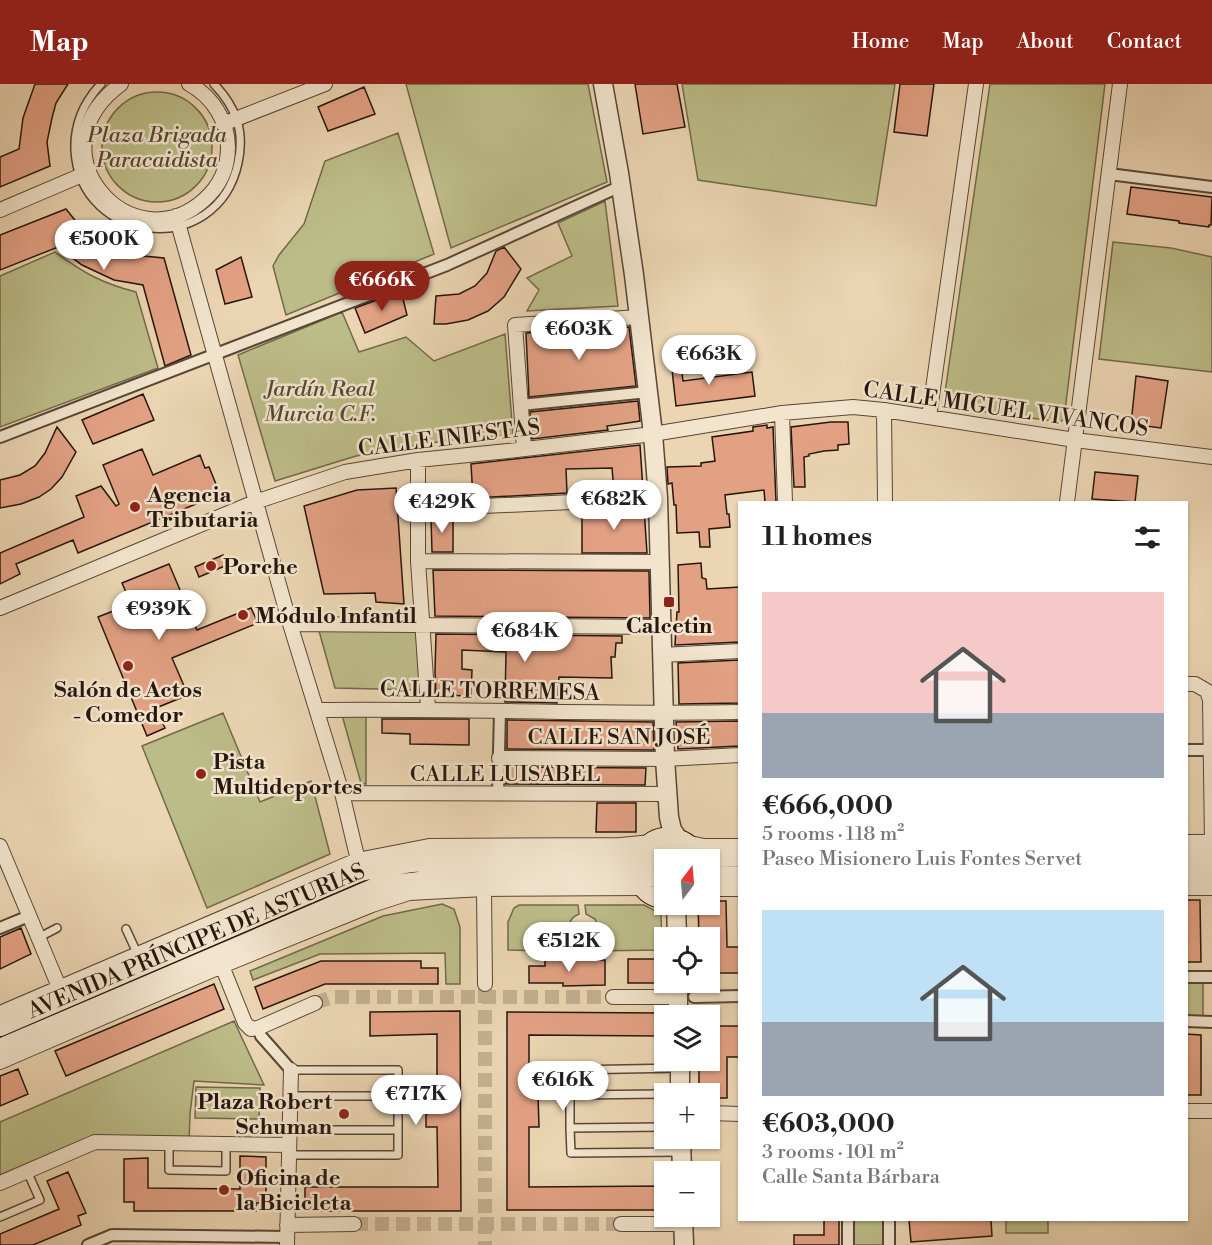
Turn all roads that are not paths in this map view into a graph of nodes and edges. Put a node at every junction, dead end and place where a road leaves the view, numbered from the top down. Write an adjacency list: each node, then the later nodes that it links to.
1 (101, 84): 11 (lane)
2 (122, 84): 11 (street)
3 (189, 84): 10 (street)
4 (214, 84): 9 (lane)
5 (326, 84): 9 (street)
6 (603, 84): 13 (street)
7 (976, 84): 23 (street)
8 (1120, 84): 12 (street)
9 (238, 120): 10 (street); 16 (lane)
10 (224, 124): 16 (street)
11 (84, 174): 15 (street); 16 (street)
12 (1109, 174): 14 (street); 26 (street)
13 (621, 186): 17 (street); 18 (street)
14 (1212, 188)
15 (0, 210)
16 (177, 222): 18 (street)
17 (639, 317): 19 (street); 20 (street)
18 (214, 354): 25 (street); 34 (street)
19 (648, 392): 20 (street); 24 (street)
20 (521, 405): 27 (street)
21 (884, 410): 22 (street, CALLE MIGUEL VIVANCOS); 23 (street, CALLE MIGUEL VIVANCOS); 32 (street)
22 (782, 413): 24 (street, CALLE MIGUEL VIVANCOS); 31 (street)
23 (929, 417): 26 (street, CALLE MIGUEL VIVANCOS)
24 (653, 434): 27 (street, CALLE INIESTAS); 30 (street)
25 (0, 437)
26 (1075, 440): 28 (street, CALLE MIGUEL VIVANCOS); 33 (street)
27 (524, 449): 29 (street, CALLE INIESTAS)
28 (1212, 457)
29 (418, 460): 34 (street, CALLE INIESTAS); 35 (street)
30 (658, 498): 35 (street); 37 (street)
31 (785, 501)
32 (885, 501)
33 (1067, 501)
34 (255, 502): 38 (street, CALLE INIESTAS); 39 (street)
35 (419, 509): 36 (street)
36 (418, 561): 37 (street); 40 (street)
37 (660, 562): 41 (street)
38 (0, 608)
39 (290, 624): 40 (street); 46 (street)
40 (423, 625): 41 (street); 45 (street)
41 (660, 627): 43 (street)
42 (738, 651): 43 (street)
43 (661, 655): 49 (street)
44 (1188, 684): 51 (street)
45 (428, 708): 46 (street, CALLE TORREMESA); 47 (street, CALLE TORREMESA)
46 (317, 710): 55 (street)
47 (500, 710): 49 (street, CALLE TORREMESA); 53 (street)
48 (738, 712): 49 (street, CALLE TORREMESA)
49 (662, 714): 54 (street)
50 (1188, 750): 51 (street)
51 (1211, 750): 60 (street)
52 (738, 755): 54 (street, CALLE SAN JOSÉ)
53 (499, 758): 54 (street, CALLE SAN JOSÉ); 56 (street)
54 (665, 759): 57 (street)
55 (342, 793): 56 (street, CALLE LUISABEL); 68 (street)
56 (498, 794): 57 (street, CALLE LUISABEL)
57 (668, 794): 58 (street)
58 (668, 840): 62 (street); 63 (main road); 68 (street); 72 (main road)
59 (1188, 842): 60 (street)
60 (1212, 842)
61 (0, 846): 82 (street)
62 (738, 846)
63 (691, 849)
64 (1188, 855): 65 (main road)
65 (1212, 855)
66 (738, 856): 67 (main road, AVENIDA PRÍNCIPE DE ASTURIAS)
67 (720, 857)
68 (359, 866): 72 (main road, AVENIDA PRÍNCIPE DE ASTURIAS); 87 (street); 92 (main road, AVENIDA PRÍNCIPE DE ASTURIAS)
69 (654, 870): 72 (main road, AVENIDA PRÍNCIPE DE ASTURIAS)
70 (1188, 873): 71 (main road)
71 (1212, 873)
72 (640, 874): 73 (main road, AVENIDA PRÍNCIPE DE ASTURIAS); 78 (street); 81 (main road); 103 (main road, AVENIDA PRÍNCIPE DE ASTURIAS)
73 (654, 875)
74 (720, 876): 75 (main road)
75 (738, 876)
76 (1188, 888): 77 (street)
77 (1212, 888)
78 (484, 889): 88 (street); 91 (street)
79 (720, 889): 80 (street)
80 (738, 889)
81 (654, 896)
82 (29, 916): 83 (street); 86 (street)
83 (0, 928)
84 (57, 928): 86 (lane)
85 (126, 929): 87 (lane)
86 (38, 938): 92 (street)
87 (137, 953): 92 (street)
88 (222, 966): 102 (street); 104 (street)
89 (1188, 977): 90 (street)
90 (1212, 977)
91 (484, 984)
92 (61, 993): 98 (street); 101 (main road, AVENIDA PRÍNCIPE DE ASTURIAS)
93 (669, 993): 96 (street)
94 (697, 993): 95 (street)
95 (738, 996)
96 (613, 997)
97 (315, 1004): 102 (street)
98 (0, 1013)
99 (1188, 1022): 100 (street)
100 (1212, 1022)
101 (0, 1026)
102 (258, 1028): 106 (street)
103 (0, 1049)
104 (0, 1062)
105 (654, 1065): 108 (lane)
106 (291, 1070): 109 (street); 110 (lane)
107 (654, 1094): 108 (lane)
108 (570, 1095): 116 (lane)
109 (290, 1096): 110 (lane); 117 (street)
110 (398, 1096): 118 (lane)
111 (1188, 1111): 112 (street)
112 (1212, 1111)
113 (720, 1113): 114 (street)
114 (738, 1114)
115 (654, 1127): 116 (lane)
116 (570, 1128): 121 (lane)
117 (290, 1130): 118 (lane); 122 (street)
118 (398, 1130): 122 (lane)
119 (169, 1143): 120 (street); 120 (lane); 123 (street)
120 (226, 1144): 122 (street)
121 (654, 1147)
122 (289, 1150): 132 (street)
123 (27, 1171): 124 (street); 125 (lane)
124 (0, 1183)
125 (0, 1217)
126 (848, 1221): 135 (street)
127 (889, 1221): 136 (street)
128 (654, 1222): 130 (street)
129 (354, 1224): 132 (street)
130 (621, 1224)
131 (684, 1227): 134 (street)
132 (287, 1235): 133 (street)
133 (88, 1245)
134 (684, 1245)
135 (848, 1245)
136 (889, 1245)

